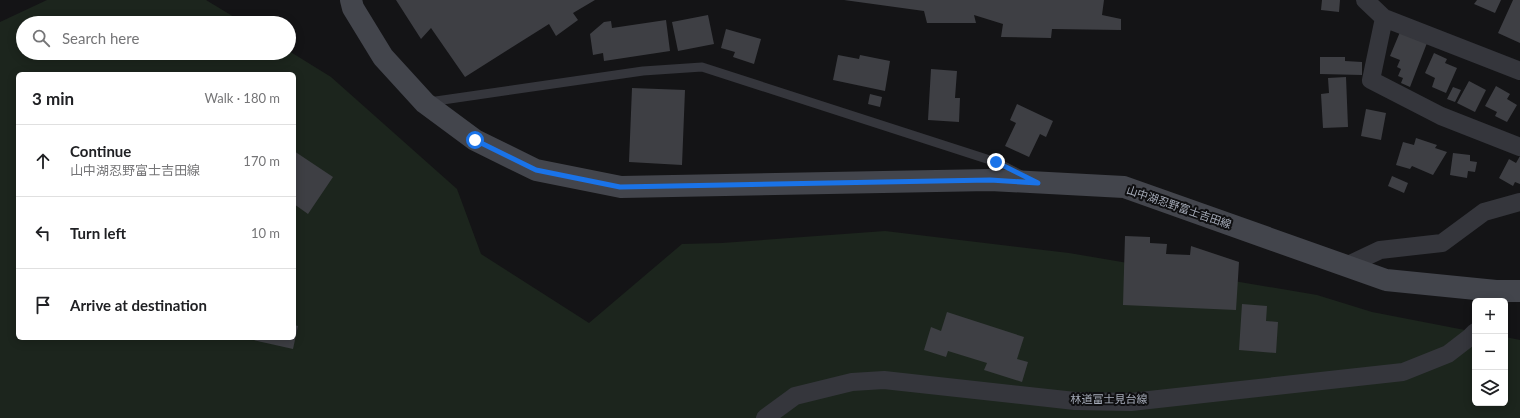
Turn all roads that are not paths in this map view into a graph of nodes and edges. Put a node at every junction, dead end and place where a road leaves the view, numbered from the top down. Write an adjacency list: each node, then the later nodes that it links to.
1 (351, 0): 5 (main road, 山中湖忍野富士吉田線)
2 (1365, 0): 3 (street)
3 (1384, 18): 4 (street); 6 (street)
4 (1520, 70)
5 (425, 103): 7 (main road, 山中湖忍野富士吉田線); 7 (lane)
6 (1520, 147)
7 (1038, 183): 9 (main road, 山中湖忍野富士吉田線)
8 (1520, 202): 9 (street)
9 (1346, 266): 11 (main road, 山中湖忍野富士吉田線)
10 (1520, 291): 11 (main road, 山中湖忍野富士吉田線)
11 (1495, 296)
12 (1473, 334): 13 (street, 林道富士見台線)
13 (765, 418)

